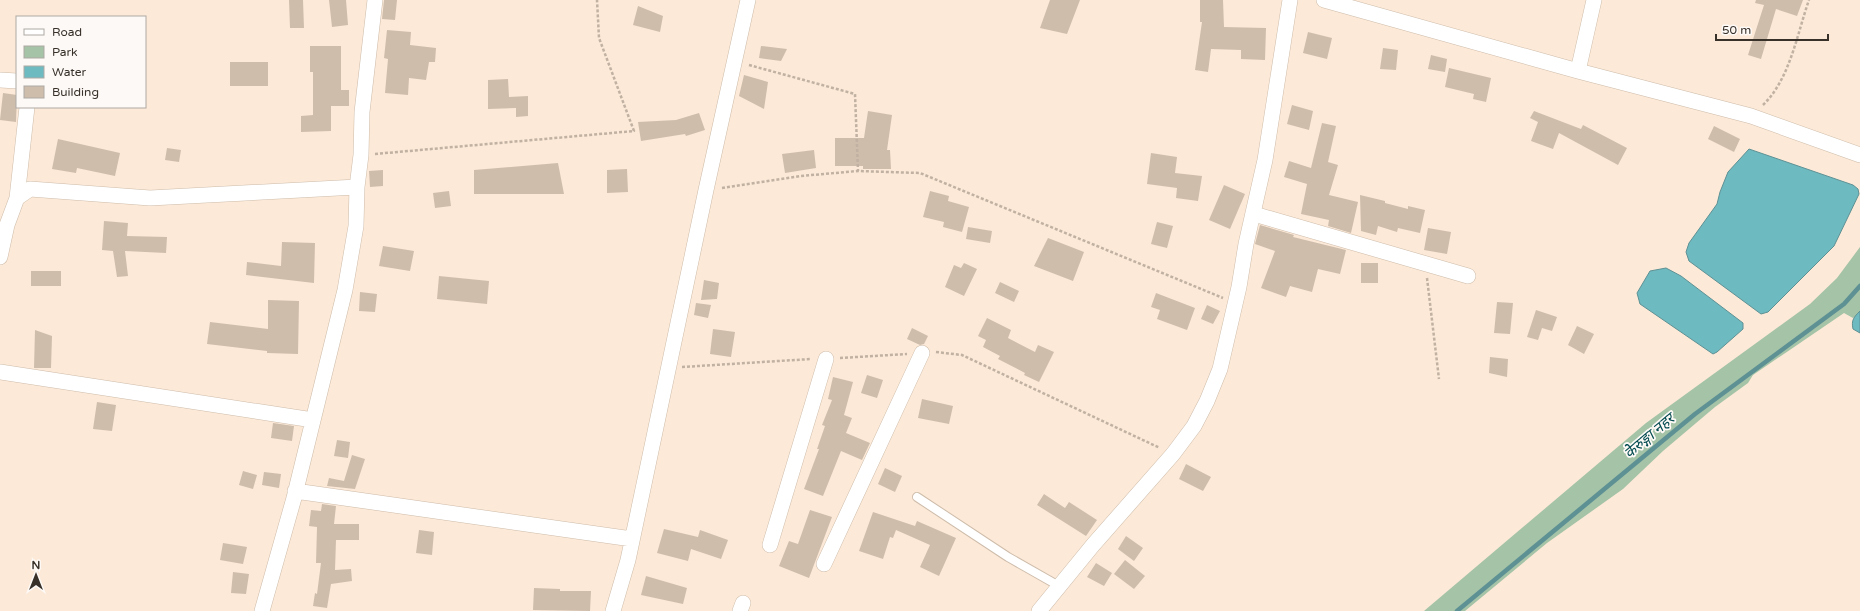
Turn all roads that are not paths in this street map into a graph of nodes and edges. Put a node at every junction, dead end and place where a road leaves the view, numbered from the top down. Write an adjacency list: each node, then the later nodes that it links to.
1 (375, 0): 11 (street)
2 (748, 0): 23 (street)
3 (1290, 0): 13 (street)
4 (1324, 0): 6 (street)
5 (1594, 0): 6 (street)
6 (1578, 71): 10 (street)
7 (0, 80): 8 (street)
8 (16, 81)
9 (27, 108): 12 (street)
10 (1860, 155)
11 (357, 187): 12 (street); 20 (street)
12 (17, 198): 14 (street)
13 (1254, 214): 16 (street); 26 (street)
14 (3, 225): 15 (street)
15 (0, 257)
16 (1468, 276)
17 (922, 353): 25 (street)
18 (826, 359): 24 (street)
19 (0, 372): 20 (street)
20 (313, 420): 21 (street)
21 (295, 491): 23 (street); 27 (street)
22 (917, 497): 26 (lane)
23 (632, 539): 28 (street)
24 (770, 545)
25 (824, 564)
26 (1059, 586): 29 (street)
27 (262, 611)
28 (613, 611)
29 (1038, 611)

